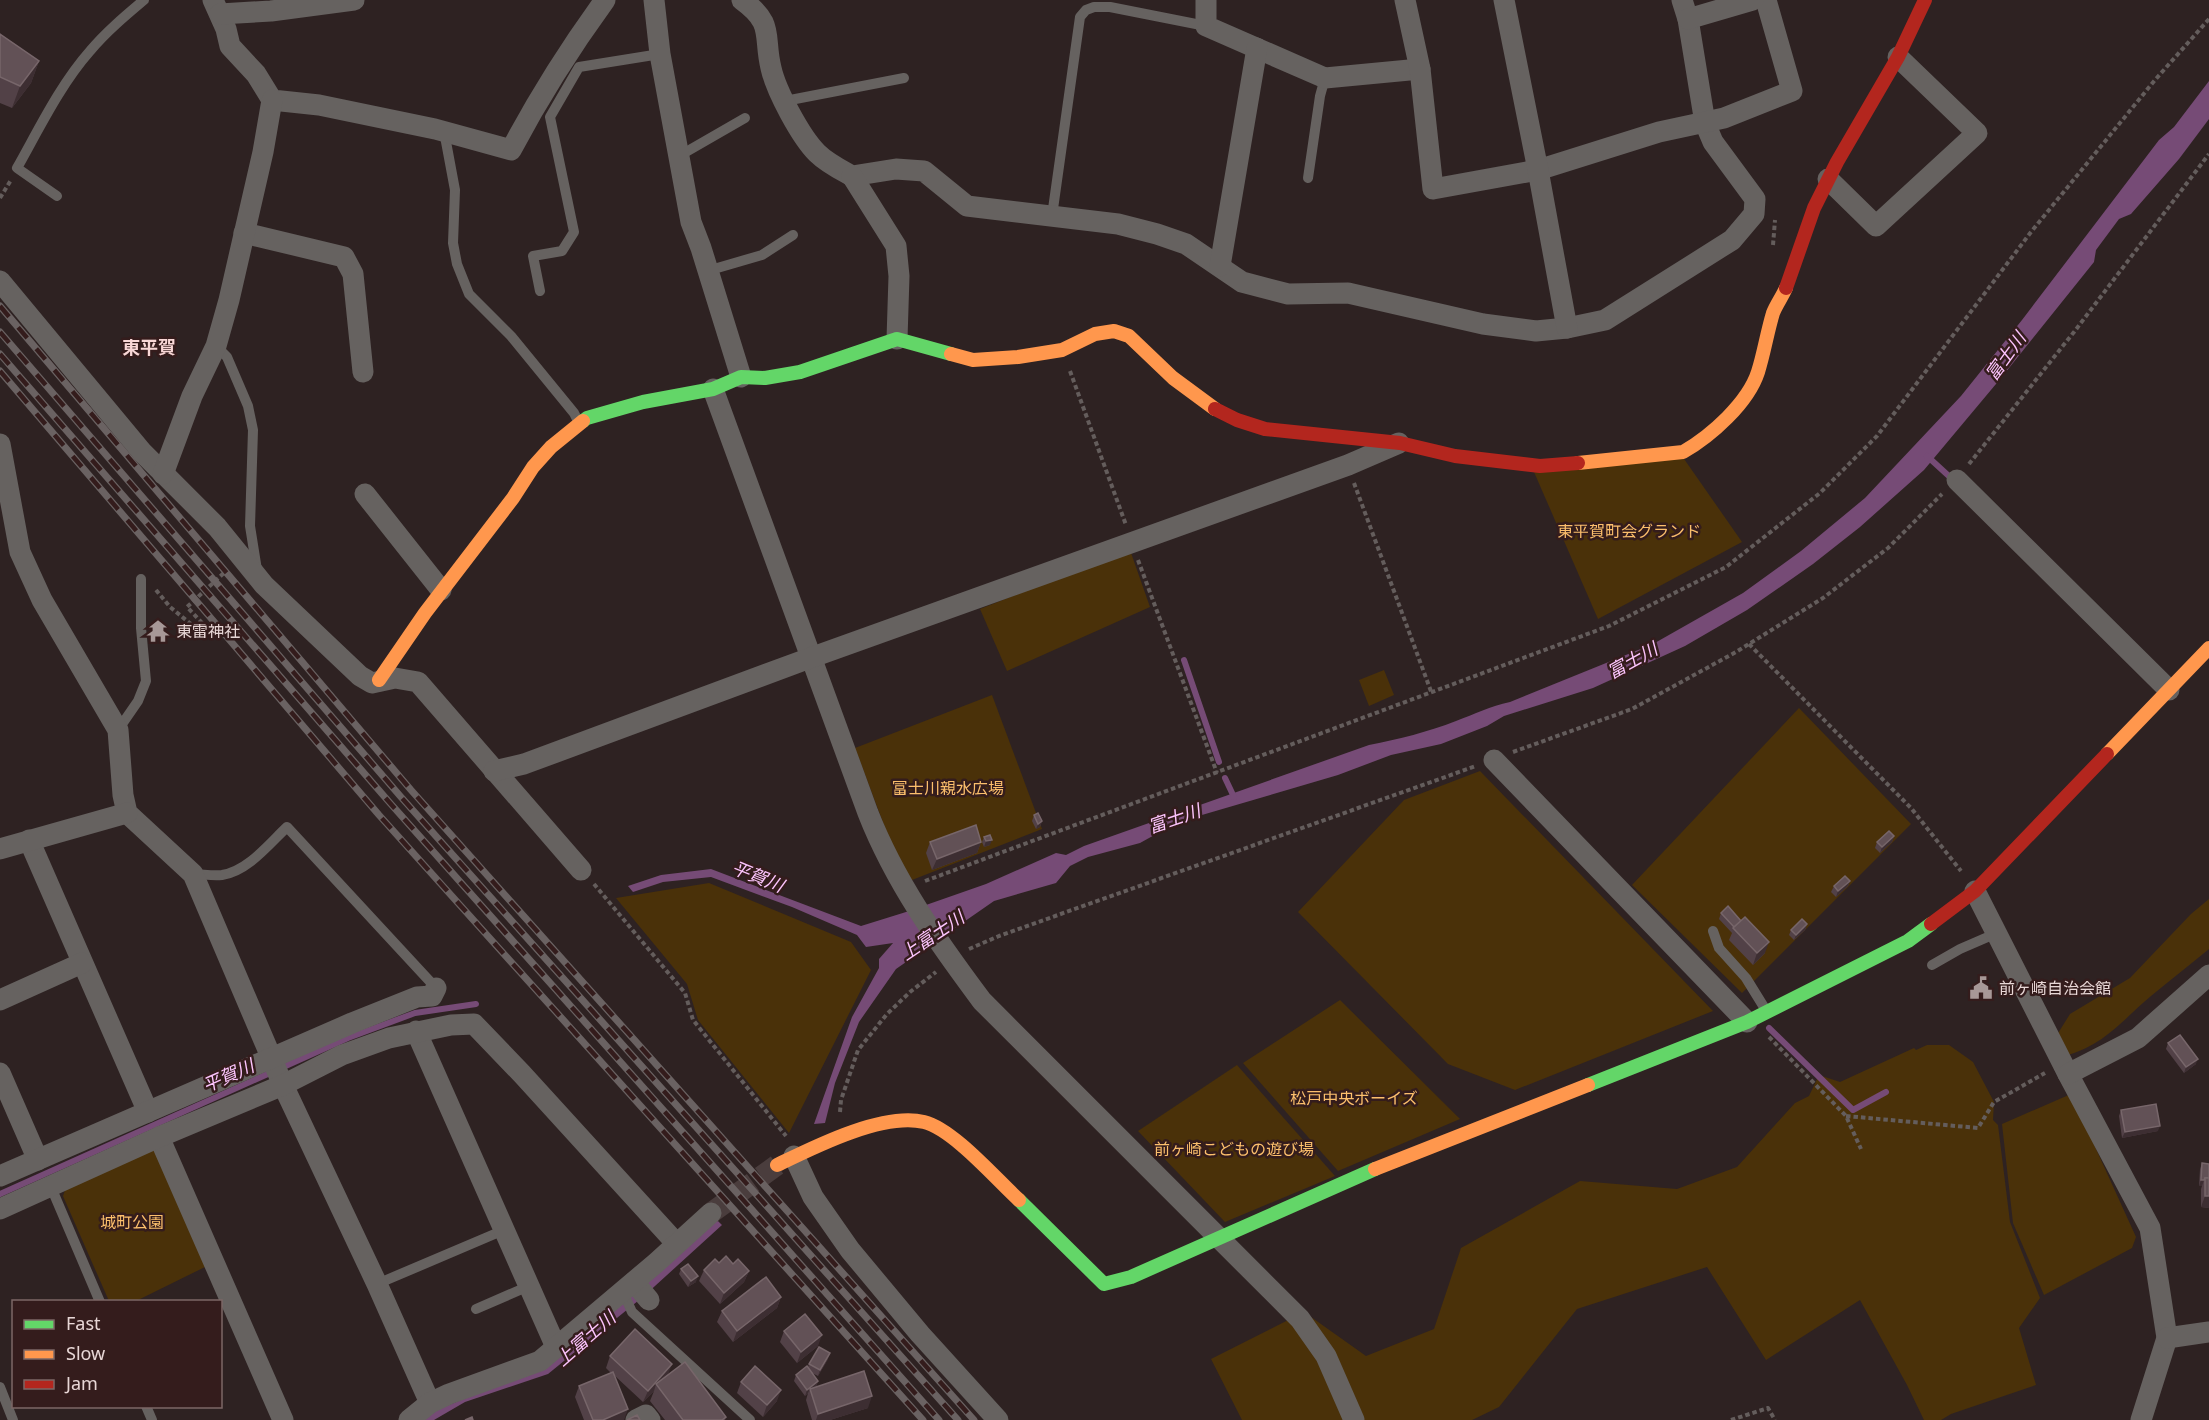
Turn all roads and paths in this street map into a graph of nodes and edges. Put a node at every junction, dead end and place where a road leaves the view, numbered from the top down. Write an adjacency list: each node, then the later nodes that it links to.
1 (144, 0): 33 (lane)
2 (354, 0): 12 (street)
3 (605, 0): 26 (street)
4 (654, 0): 17 (street)
5 (742, 0): 23 (street)
6 (1206, 0): 15 (street)
7 (1405, 0): 19 (street)
8 (1504, 0): 29 (street)
9 (1753, 0): 13 (street)
10 (1766, 0): 25 (street)
11 (1925, 0): 18 (street)
12 (216, 7): 22 (street)
13 (1685, 10): 25 (street)
14 (2209, 19): 67 (path)
15 (1206, 26): 16 (street); 34 (lane)
16 (1257, 48): 21 (street); 37 (street)
17 (660, 54): 28 (street); 40 (lane)
18 (1898, 57): 32 (street); 32 (street)
19 (1420, 69): 21 (street); 29 (street)
20 (904, 78): 23 (lane)
21 (1325, 78): 31 (lane)
22 (272, 100): 26 (street); 35 (street)
23 (785, 101): 30 (street)
24 (745, 118): 28 (lane)
25 (1705, 123): 29 (street); 41 (street)
26 (444, 131): 48 (lane)
27 (2209, 154): 53 (path)
28 (679, 156): 38 (street)
29 (1538, 170): 41 (street)
30 (852, 176): 34 (street); 42 (street)
31 (1308, 178)
32 (1828, 179): 49 (street)
33 (57, 196)
34 (1052, 216): 37 (street)
35 (244, 233): 43 (street); 45 (street)
36 (794, 235): 38 (lane)
37 (1220, 266): 41 (street)
38 (707, 271): 46 (street)
39 (0, 281): 52 (street)
40 (540, 291)
41 (1567, 328)
42 (897, 339): 44 (street); 46 (street)
43 (216, 346): 52 (street); 59 (lane)
44 (1062, 350): 49 (street); 56 (path)
45 (363, 372)
46 (741, 377): 47 (street)
47 (713, 389): 48 (street); 64 (street)
48 (579, 424): 60 (street)
49 (1400, 443): 51 (street)
50 (0, 444): 54 (street)
51 (1348, 465): 56 (street); 67 (path)
52 (163, 474): 59 (street)
53 (1957, 480): 62 (path); 66 (street)
54 (4, 493): 68 (street)
55 (365, 494): 60 (street)
56 (1132, 543): 64 (street); 71 (path)
57 (229, 568): 61 (path)
58 (141, 579): 68 (lane)
59 (259, 580): 65 (street)
60 (441, 590): 65 (street)
61 (170, 607)
62 (1749, 644): 69 (path); 79 (path)
63 (2209, 648): 66 (street)
64 (810, 658): 70 (street); 77 (street)
65 (379, 680): 70 (street)
66 (2169, 690): 79 (street)
67 (1432, 694): 71 (path)
68 (118, 730): 72 (street)
69 (1494, 760): 82 (path); 89 (street)
70 (494, 771): 75 (street)
71 (1217, 773): 77 (path)
72 (127, 813): 73 (street); 76 (street)
73 (29, 840): 74 (street); 83 (street)
74 (0, 849)
75 (581, 870)
76 (193, 874): 86 (lane); 91 (street)
77 (904, 889): 82 (street)
78 (599, 890): 100 (path)
79 (1975, 891): 81 (street); 88 (street)
80 (1713, 931): 88 (lane)
81 (1997, 933): 84 (lane); 92 (street)
82 (951, 960): 98 (path); 107 (street)
83 (82, 963): 87 (street); 95 (street)
84 (1932, 965)
85 (2209, 975): 92 (street)
86 (436, 988): 91 (street)
87 (0, 1000)
88 (1767, 1012): 89 (street)
89 (1749, 1021): 96 (path); 107 (street)
90 (416, 1032): 94 (street); 106 (street); 108 (street)
91 (272, 1059): 94 (street); 95 (street)
92 (2066, 1069): 96 (path); 117 (street)
93 (0, 1073): 101 (street)
94 (283, 1085): 97 (street); 110 (street)
95 (148, 1112): 101 (street)
96 (1846, 1116): 99 (path)
97 (159, 1137): 103 (street); 123 (street)
98 (837, 1137): 100 (street); 107 (street)
99 (1861, 1149)
100 (790, 1158): 128 (street)
101 (38, 1160): 102 (street)
102 (0, 1176)
103 (51, 1187): 104 (street); 113 (lane)
104 (0, 1209)
105 (711, 1213): 108 (street)
106 (504, 1230): 110 (lane); 111 (street)
107 (1218, 1238): 129 (street)
108 (672, 1249): 109 (street); 112 (street)
109 (684, 1271)
110 (377, 1284): 120 (street)
111 (529, 1286): 115 (lane); 118 (street)
112 (631, 1286): 114 (street); 118 (street)
113 (99, 1300)
114 (640, 1306): 127 (lane)
115 (476, 1309)
116 (2209, 1332): 117 (street)
117 (2167, 1338): 121 (street)
118 (556, 1347): 120 (street)
119 (0, 1387): 122 (lane)
120 (430, 1403): 124 (street)
121 (2137, 1417)
122 (13, 1420)
123 (283, 1420)
124 (409, 1420)
125 (636, 1420): 126 (street)
126 (651, 1420)
127 (750, 1420)
128 (998, 1420)
129 (1354, 1420)
130 (1731, 1420): 131 (path)
131 (1775, 1420)

